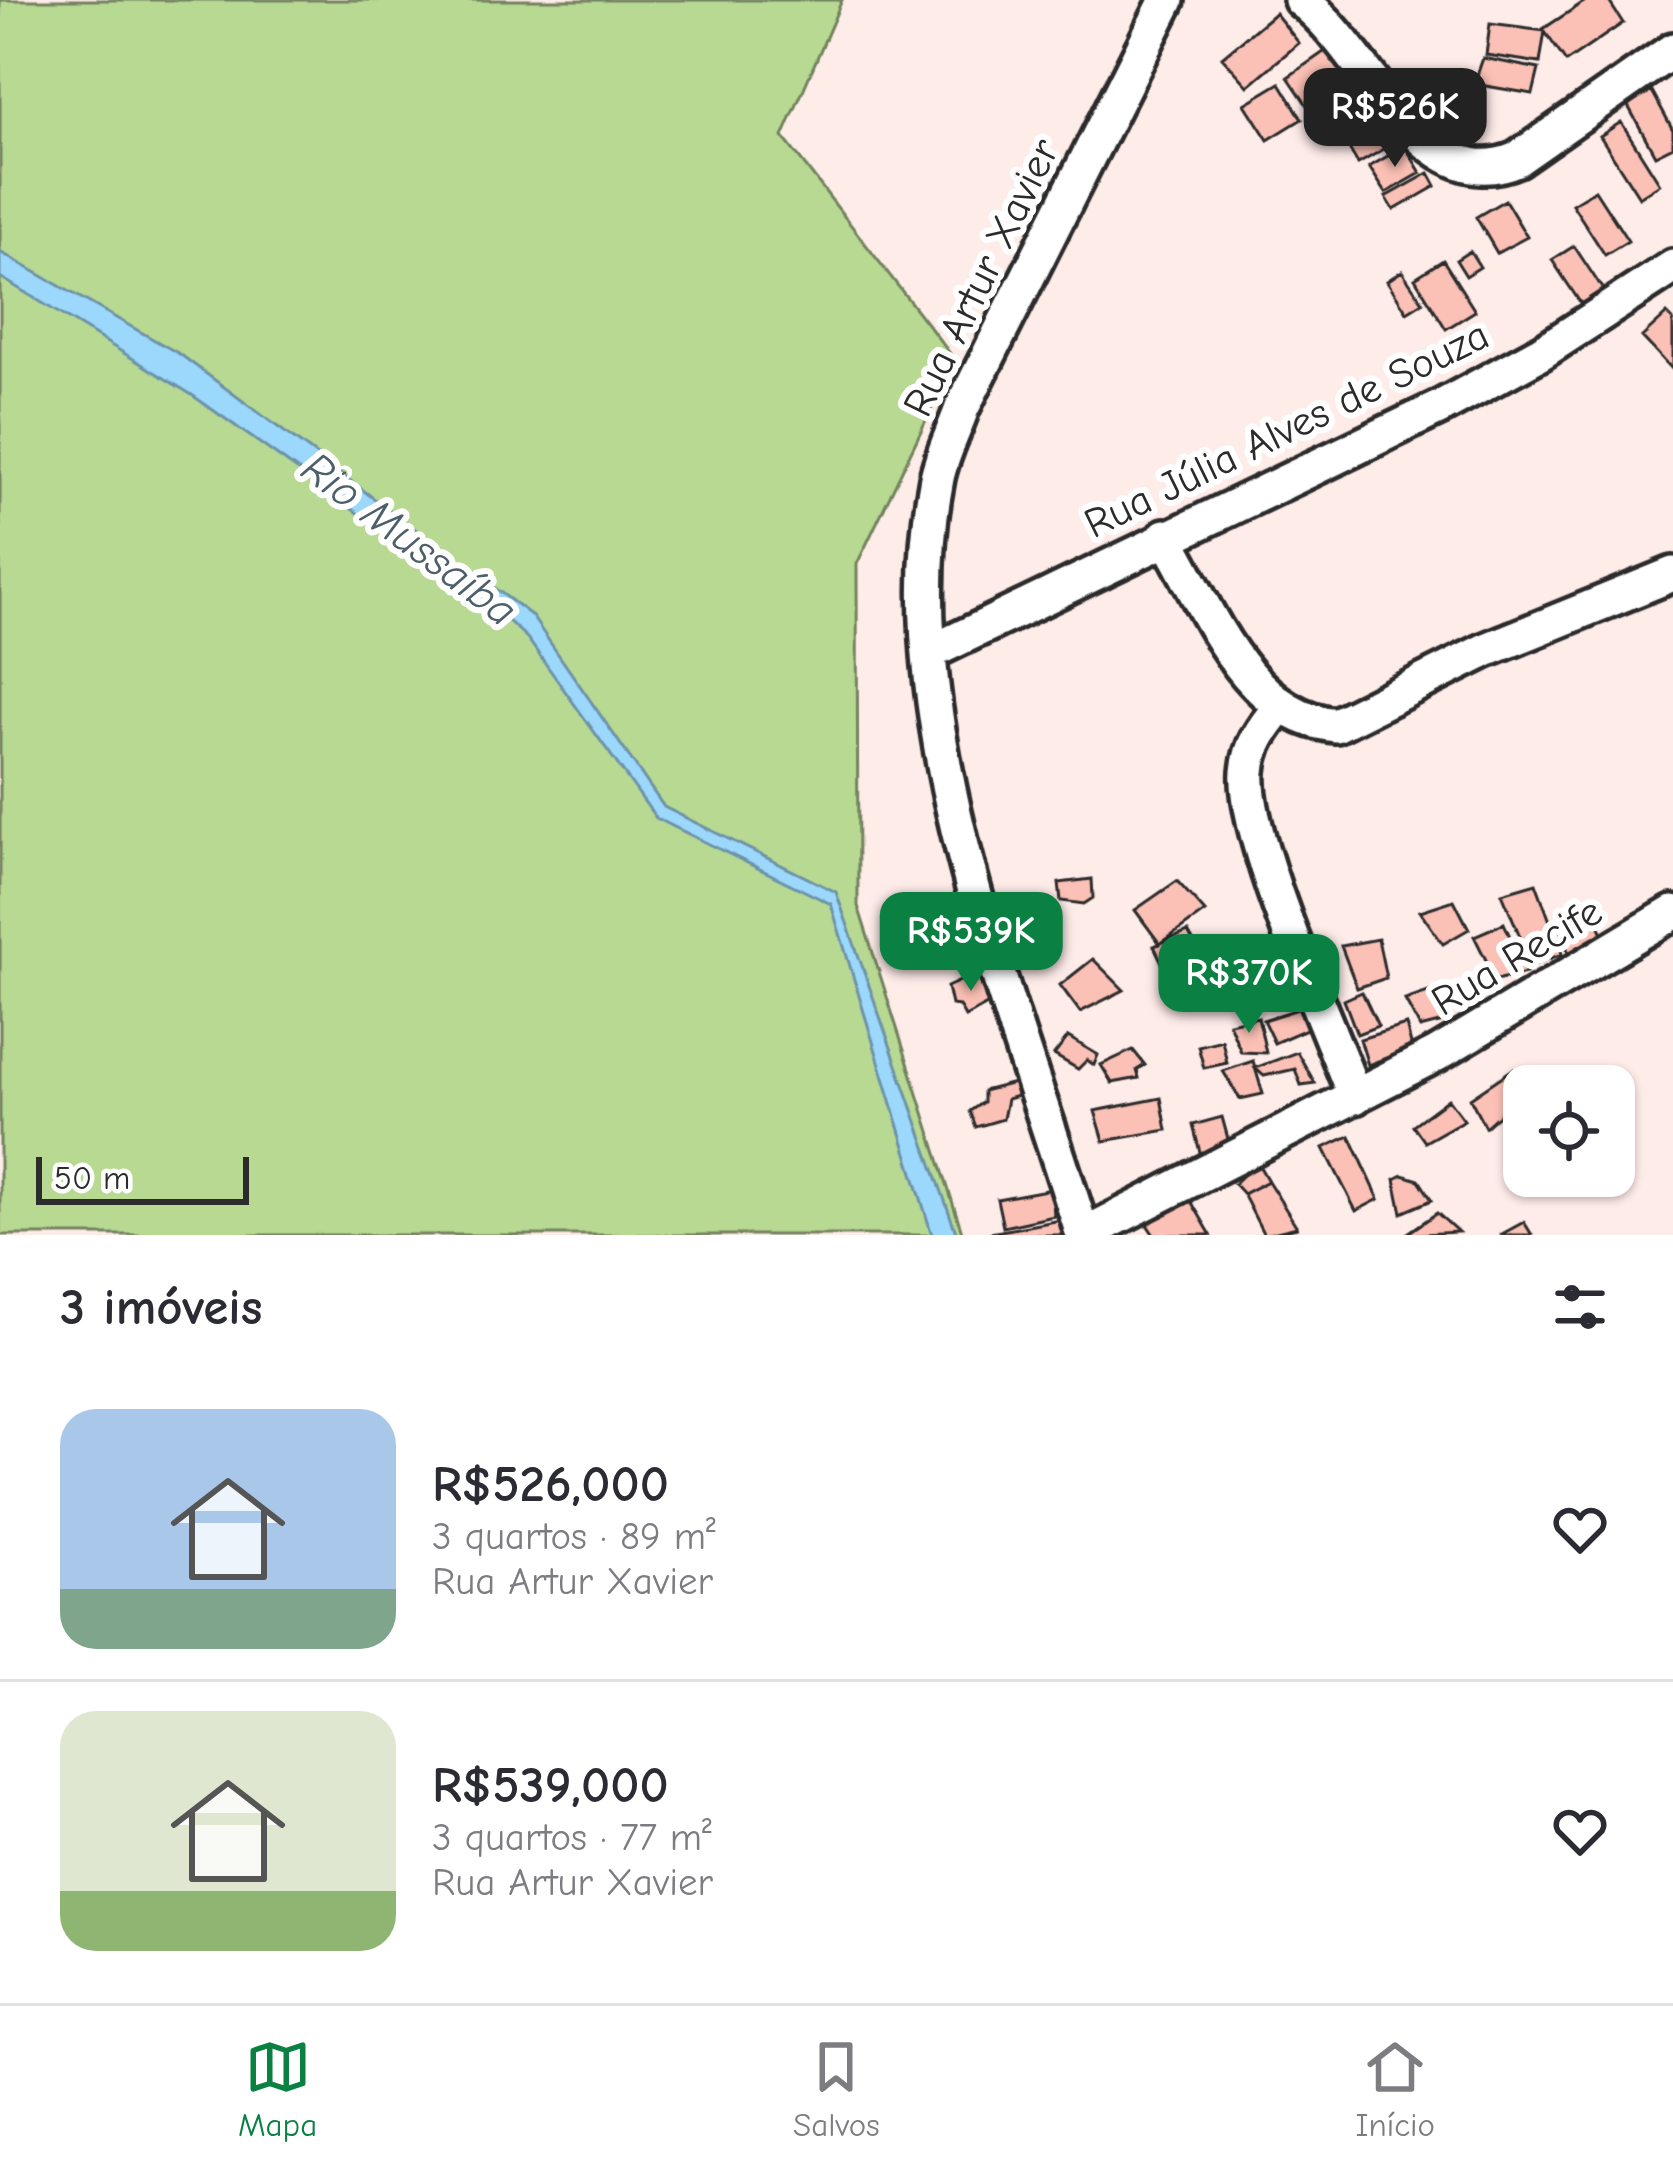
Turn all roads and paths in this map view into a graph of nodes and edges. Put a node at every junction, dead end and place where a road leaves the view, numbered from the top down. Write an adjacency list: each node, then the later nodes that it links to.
1 (1168, 0): 7 (street, Rua Artur Xavier)
2 (1301, 0): 3 (street)
3 (1673, 50)
4 (1673, 267): 5 (street, Rua Júlia Alves de Souza)
5 (1166, 536): 7 (street, Rua Júlia Alves de Souza); 8 (street)
6 (1673, 574): 8 (street)
7 (929, 653): 11 (street, Rua Artur Xavier)
8 (1280, 707): 10 (street)
9 (1673, 913): 10 (street, Rua Recife)
10 (1355, 1097): 11 (street, Rua Recife)
11 (1083, 1235)

